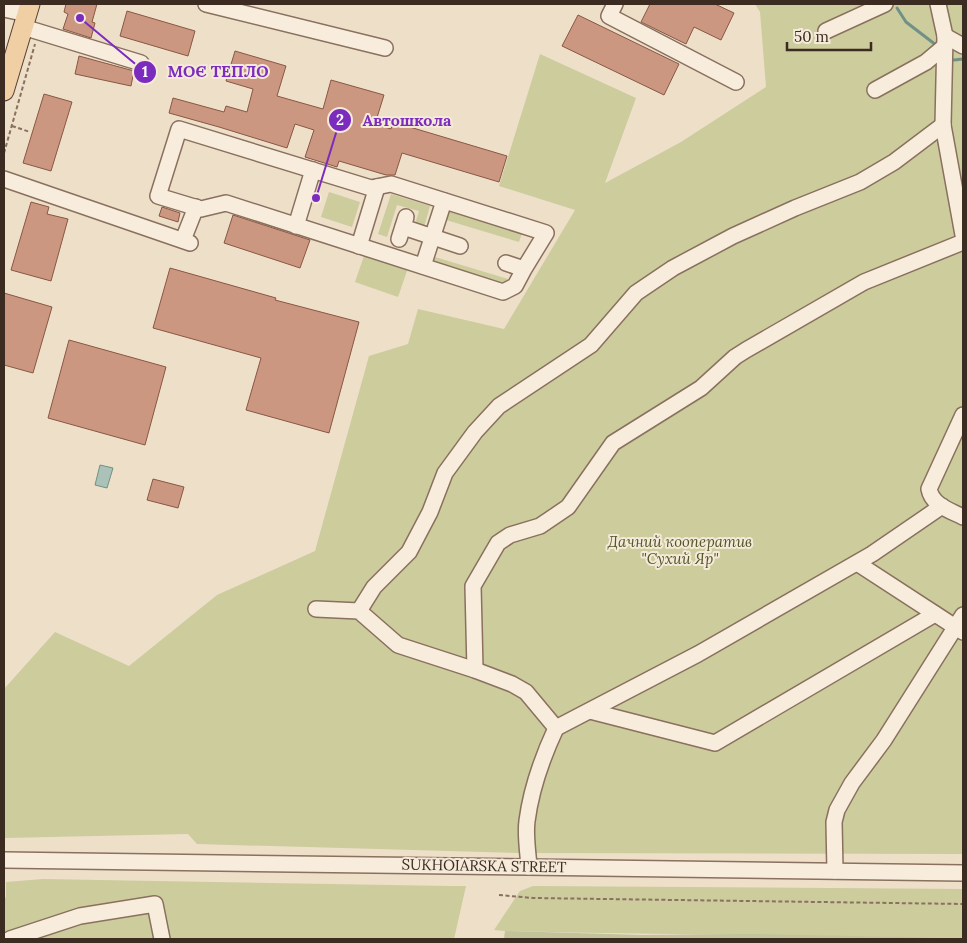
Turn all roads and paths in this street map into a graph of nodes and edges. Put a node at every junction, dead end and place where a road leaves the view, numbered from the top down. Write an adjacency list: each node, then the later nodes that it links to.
1 (206, 4): 10 (street)
2 (615, 4): 12 (street)
3 (884, 4): 7 (street)
4 (938, 4): 8 (street)
5 (4, 9): 6 (street)
6 (29, 19): 11 (street); 14 (main road); 15 (path)
7 (826, 31)
8 (945, 41): 9 (street); 13 (street); 16 (street)
9 (963, 46)
10 (385, 48)
11 (141, 63)
12 (736, 82)
13 (875, 90)
14 (4, 91)
15 (12, 126): 17 (path); 18 (path)
16 (943, 126): 26 (street); 39 (street)
17 (30, 132)
18 (4, 153)
19 (313, 170): 21 (street); 23 (street); 24 (street)
20 (4, 179): 23 (street)
21 (377, 187): 22 (street); 29 (street)
22 (444, 201): 27 (street); 33 (street)
23 (196, 208): 24 (street)
24 (296, 226): 29 (street)
25 (402, 228): 27 (street)
26 (963, 235)
27 (432, 237): 30 (street); 32 (street)
28 (963, 242): 42 (street)
29 (359, 246): 32 (street)
30 (460, 246)
31 (506, 263): 33 (street)
32 (423, 266): 33 (street)
33 (524, 269)
34 (963, 415): 35 (street)
35 (942, 506): 36 (street); 37 (street)
36 (963, 517)
37 (857, 562): 40 (street); 43 (street)
38 (316, 610): 39 (street)
39 (359, 611): 42 (street)
40 (935, 614): 41 (street); 43 (street)
41 (961, 625): 47 (street)
42 (475, 670): 44 (street)
43 (590, 711): 44 (street)
44 (556, 728): 46 (street)
45 (4, 860): 46 (street, SUKHOIARSKA STREET)
46 (529, 867): 47 (street, SUKHOIARSKA STREET)
47 (835, 872): 48 (street, SUKHOIARSKA STREET)
48 (963, 873)
49 (500, 895): 50 (path)
50 (963, 904)
51 (10, 939): 52 (street)
52 (162, 939)

